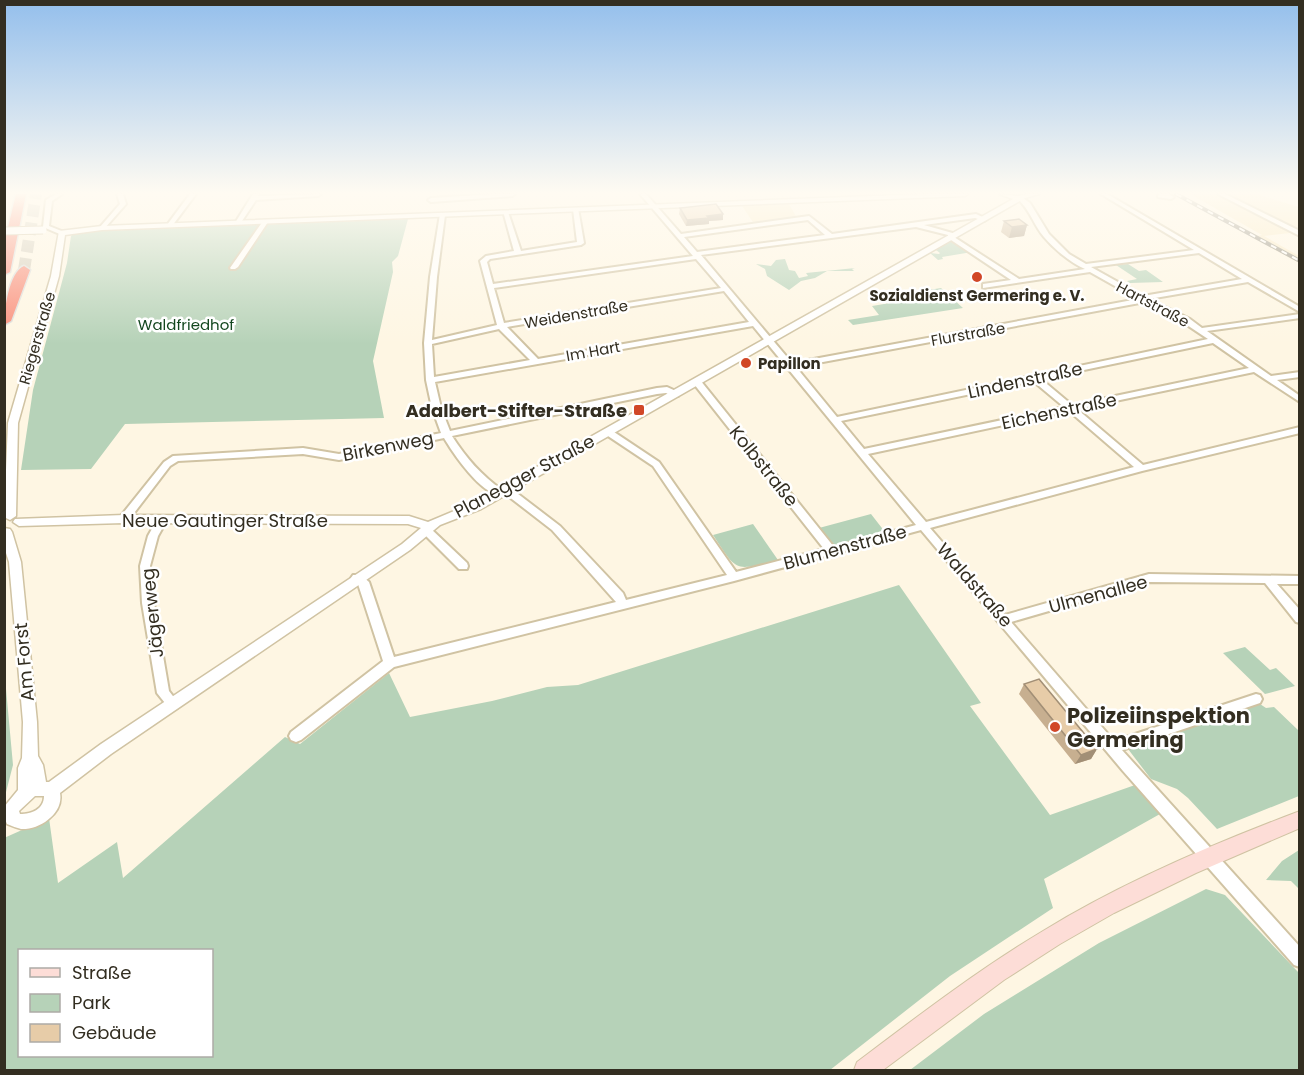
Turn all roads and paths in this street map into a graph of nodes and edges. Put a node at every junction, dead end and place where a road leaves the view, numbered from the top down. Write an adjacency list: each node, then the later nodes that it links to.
1 (10, 244): 19 (highway)
2 (60, 244): 53 (street, Riegerstraße)
3 (248, 244): 16 (street)
4 (437, 244): 34 (street)
5 (515, 244): 14 (street)
6 (574, 244): 14 (street)
7 (688, 244): 15 (street, Waldstraße)
8 (776, 244): 15 (street)
9 (938, 244): 32 (street, Planegger Straße)
10 (964, 244): 21 (street)
11 (1055, 244): 17 (street, Hartstraße)
12 (1188, 244): 13 (street)
13 (1200, 251): 17 (street); 20 (street)
14 (518, 253): 22 (street)
15 (698, 256): 22 (street); 24 (street, Waldstraße)
16 (233, 268)
17 (1087, 268): 21 (street); 25 (street, Hartstraße)
18 (24, 270): 28 (highway)
19 (4, 272)
20 (1248, 280): 25 (street, Flurstraße); 26 (street)
21 (1017, 281): 23 (street)
22 (491, 286): 30 (street)
23 (986, 286)
24 (725, 289): 29 (street, Waldstraße); 30 (street, Weidenstraße)
25 (1144, 299): 31 (street, Hartstraße); 36 (street, Flurstraße)
26 (1299, 310)
27 (1299, 316): 31 (street)
28 (4, 321)
29 (755, 323): 32 (street, Waldstraße); 35 (street, Im Hart)
30 (501, 326): 34 (street, Weidenstraße); 35 (street)
31 (1201, 330): 33 (street, Hartstraße)
32 (768, 340): 36 (street, Waldstraße); 42 (street, Planegger Straße)
33 (1215, 340): 37 (street, Hartstraße); 39 (street, Lindenstraße)
34 (428, 343): 41 (street)
35 (536, 361): 41 (street, Im Hart)
36 (789, 366): 46 (street, Waldstraße)
37 (1256, 369): 40 (street, Hartstraße); 45 (street, Eichenstraße)
38 (1299, 374): 40 (street)
39 (1035, 378): 45 (street); 46 (street, Lindenstraße)
40 (1269, 379): 44 (street, Hartstraße)
41 (430, 380): 49 (street)
42 (697, 382): 43 (street, Planegger Straße); 59 (street, Kolbstraße)
43 (675, 394): 48 (street, Planegger Straße); 49 (street, Birkenweg)
44 (1299, 399)
45 (1070, 408): 50 (street, Eichenstraße); 51 (street)
46 (835, 420): 50 (street, Waldstraße)
47 (1299, 430): 51 (street, Blumenstraße)
48 (608, 432): 52 (street, Planegger Straße); 61 (street)
49 (446, 435): 52 (street); 54 (street, Birkenweg)
50 (862, 452): 56 (street, Waldstraße)
51 (1141, 468): 56 (street, Blumenstraße)
52 (502, 491): 57 (street, Planegger Straße); 65 (street)
53 (11, 518): 54 (street, Neue Gautinger Straße); 58 (street)
54 (124, 519): 55 (street, Neue Gautinger Straße)
55 (162, 520): 57 (street, Neue Gautinger Straße); 70 (street, Jägerweg)
56 (923, 526): 59 (street, Blumenstraße); 67 (street, Waldstraße)
57 (428, 528): 60 (street); 62 (street, Planegger Straße)
58 (5, 533): 73 (street, Am Forst)
59 (831, 550): 61 (street, Blumenstraße)
60 (463, 566)
61 (734, 577): 65 (street, Blumenstraße)
62 (357, 578): 68 (street); 70 (street, Planegger Straße)
63 (1268, 580): 64 (street, Ulmenallee); 66 (street); 67 (street, Ulmenallee)
64 (1299, 580)
65 (623, 604): 68 (street, Blumenstraße)
66 (1299, 619)
67 (1005, 620): 72 (street, Waldstraße)
68 (390, 663): 71 (street)
69 (1256, 699): 72 (street)
70 (173, 704): 73 (street, Planegger Straße)
71 (296, 736)
72 (1112, 748): 76 (street, Waldstraße)
73 (39, 790): 75 (street, Planegger Straße); 75 (street, Planegger Straße)
74 (1299, 819): 76 (main road)
75 (9, 823)
76 (1208, 857): 77 (street, Waldstraße); 78 (main road)
77 (1299, 959)
78 (865, 1071)

